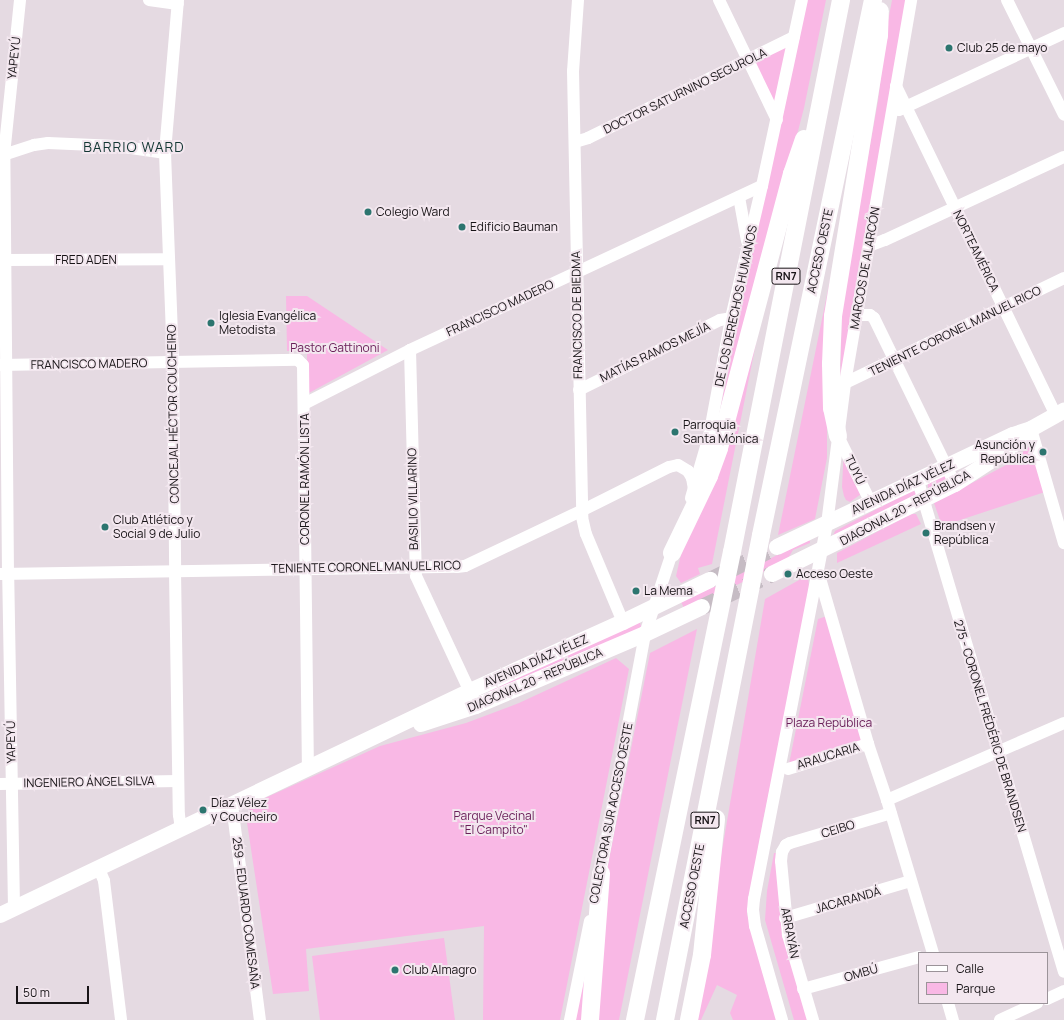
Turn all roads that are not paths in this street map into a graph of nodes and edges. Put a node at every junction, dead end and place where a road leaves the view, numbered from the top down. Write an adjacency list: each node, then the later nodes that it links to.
1 (20, 0): 24 (street, YAPEYÚ)
2 (149, 0): 11 (street)
3 (578, 0): 22 (street, FRANCISCO DE BIEDMA)
4 (719, 0): 15 (street)
5 (802, 0): 13 (street, DE LOS DERECHOS HUMANOS)
6 (841, 0): 16 (highway, RN7)
7 (873, 0): 73 (highway, ACCESO OESTE / RN7)
8 (881, 0): 48 (highway)
9 (911, 0): 17 (street, MARCOS DE ALARCÓN)
10 (1007, 0): 14 (street)
11 (178, 2): 23 (street, CONCEJAL HÉCTOR COUCHEIRO)
12 (1064, 33): 14 (street)
13 (794, 37): 15 (street, DOCTOR SATURNINO SEGUROLA); 21 (street, DE LOS DERECHOS HUMANOS)
14 (1031, 48): 18 (street); 20 (street)
15 (748, 60): 21 (street); 22 (street, DOCTOR SATURNINO SEGUROLA)
16 (829, 62): 59 (highway); 105 (highway, RN7)
17 (896, 86): 18 (street, NORTEAMÉRICA); 19 (street, MARCOS DE ALARCÓN)
18 (906, 107): 19 (street); 28 (street, NORTEAMÉRICA)
19 (892, 113): 30 (street, MARCOS DE ALARCÓN)
20 (1064, 114)
21 (777, 120): 26 (street, DE LOS DERECHOS HUMANOS)
22 (574, 142): 33 (street, FRANCISCO DE BIEDMA)
23 (165, 153): 24 (street); 31 (street, CONCEJAL HÉCTOR COUCHEIRO)
24 (2, 155): 32 (street, YAPEYÚ)
25 (1064, 157): 28 (street)
26 (762, 186): 27 (street, FRANCISCO MADERO); 29 (street, DE LOS DERECHOS HUMANOS)
27 (738, 197): 29 (street); 33 (street, FRANCISCO MADERO)
28 (955, 207): 30 (street); 35 (street, NORTEAMÉRICA)
29 (748, 246): 37 (street, DE LOS DERECHOS HUMANOS)
30 (869, 246): 36 (street, MARCOS DE ALARCÓN)
31 (168, 259): 32 (street, FRED ADEN); 41 (street, CONCEJAL HÉCTOR COUCHEIRO)
32 (4, 260): 42 (street, YAPEYÚ)
33 (576, 273): 38 (street, FRANCISCO MADERO); 44 (street, FRANCISCO DE BIEDMA)
34 (1064, 278): 35 (street, TENIENTE CORONEL MANUEL RICO)
35 (1003, 307): 40 (street, TENIENTE CORONEL MANUEL RICO); 46 (street, NORTEAMÉRICA)
36 (857, 315): 40 (street); 43 (street, MARCOS DE ALARCÓN)
37 (731, 318): 44 (street, MATÍAS RAMOS MEJÍA); 52 (street, DE LOS DERECHOS HUMANOS)
38 (410, 350): 45 (street, FRANCISCO MADERO); 61 (street, BASILIO VILLARINO)
39 (298, 360): 41 (street, FRANCISCO MADERO); 45 (street, CORONEL RAMÓN LISTA)
40 (894, 360): 43 (street, TENIENTE CORONEL MANUEL RICO); 49 (street)
41 (174, 363): 42 (street, FRANCISCO MADERO); 62 (street, CONCEJAL HÉCTOR COUCHEIRO)
42 (3, 365): 64 (street, YAPEYÚ)
43 (845, 383): 48 (street, MARCOS DE ALARCÓN)
44 (579, 390): 55 (street, FRANCISCO DE BIEDMA)
45 (304, 404): 60 (street, CORONEL RAMÓN LISTA)
46 (1060, 413): 47 (main road)
47 (1031, 429): 49 (main road, AVENIDA DÍAZ VÉLEZ); 51 (main road, DIAGONAL 20 - REPÚBLICA); 57 (street)
48 (838, 436): 54 (street, TUYÚ); 56 (street, MARCOS DE ALARCÓN)
49 (947, 466): 50 (main road, AVENIDA DÍAZ VÉLEZ); 51 (street)
50 (918, 480): 53 (street, 275 - CORONEL FRÉDÉRIC DE BRANDSEN); 54 (main road, AVENIDA DÍAZ VÉLEZ)
51 (955, 484): 53 (main road, DIAGONAL 20 - REPÚBLICA)
52 (694, 489): 55 (street, TENIENTE CORONEL MANUEL RICO); 59 (street, DE LOS DERECHOS HUMANOS)
53 (923, 501): 56 (main road, DIAGONAL 20 - REPÚBLICA); 77 (street, 275 - CORONEL FRÉDÉRIC DE BRANDSEN)
54 (871, 503): 56 (main road, AVENIDA DÍAZ VÉLEZ)
55 (581, 511): 61 (street, TENIENTE CORONEL MANUEL RICO); 69 (street, FRANCISCO DE BIEDMA)
56 (824, 537): 58 (main road, AVENIDA DÍAZ VÉLEZ); 63 (street, MARCOS DE ALARCÓN); 65 (main road, DIAGONAL 20 - REPÚBLICA)
57 (1064, 543)
58 (777, 547)
59 (672, 553): 67 (street, DE LOS DERECHOS HUMANOS)
60 (306, 569): 61 (street, TENIENTE CORONEL MANUEL RICO); 62 (street, TENIENTE CORONEL MANUEL RICO); 78 (street, CORONEL RAMÓN LISTA)
61 (415, 569): 71 (street, BASILIO VILLARINO)
62 (175, 571): 64 (street, TENIENTE CORONEL MANUEL RICO); 80 (street, CONCEJAL HÉCTOR COUCHEIRO)
63 (818, 571): 76 (street); 108 (street, MARCOS DE ALARCÓN)
64 (4, 574): 81 (street, YAPEYÚ)
65 (772, 574)
66 (710, 580): 67 (main road, AVENIDA DÍAZ VÉLEZ)
67 (653, 607): 69 (main road, AVENIDA DÍAZ VÉLEZ); 70 (street, COLECTORA SUR ACCESO OESTE)
68 (702, 607): 70 (main road, DIAGONAL 20 - REPÚBLICA)
69 (623, 622): 71 (main road, AVENIDA DÍAZ VÉLEZ)
70 (645, 634): 72 (main road, DIAGONAL 20 - REPÚBLICA); 88 (street, COLECTORA SUR ACCESO OESTE)
71 (470, 691): 72 (street, BASILIO VILLARINO); 75 (main road, AVENIDA DÍAZ VÉLEZ)
72 (476, 706): 75 (main road, DIAGONAL 20 - REPÚBLICA)
73 (727, 710): 106 (highway, ACCESO OESTE / RN7); 107 (highway)
74 (1064, 723): 77 (street)
75 (363, 744): 78 (main road)
76 (868, 744): 79 (street, ARAUCARIA); 82 (street)
77 (998, 753): 82 (street); 95 (street, 275 - CORONEL FRÉDÉRIC DE BRANDSEN)
78 (308, 768): 83 (main road)
79 (788, 768)
80 (178, 781): 81 (street, INGENIERO ÁNGEL SILVA); 85 (street, CONCEJAL HÉCTOR COUCHEIRO)
81 (6, 784): 90 (street, YAPEYÚ)
82 (887, 800): 84 (street)
83 (232, 805): 85 (main road); 102 (street, 259 - EDUARDO COMESAÑA)
84 (891, 813): 86 (street, CEIBO); 89 (street)
85 (182, 829): 87 (main road)
86 (786, 845): 92 (street, ARRAYÁN)
87 (99, 869): 90 (main road); 101 (street)
88 (600, 873): 103 (street, COLECTORA SUR ACCESO OESTE); 104 (highway)
89 (911, 881): 92 (street, JACARANDÁ); 93 (street)
90 (14, 908): 91 (main road)
91 (0, 915)
92 (785, 918): 96 (street, ARRAYÁN)
93 (932, 952)
94 (918, 957): 96 (street, OMBÚ)
95 (1064, 972)
96 (803, 989): 109 (street, ARRAYÁN)
97 (1064, 991): 98 (street)
98 (1048, 999)
99 (948, 1004): 110 (street)
100 (1035, 1004): 111 (street)
101 (121, 1020)
102 (260, 1020)
103 (570, 1020)
104 (590, 1020)
105 (636, 1020)
106 (665, 1020)
107 (689, 1020)
108 (782, 1020)
109 (813, 1020)
110 (953, 1020)
111 (1000, 1020)

